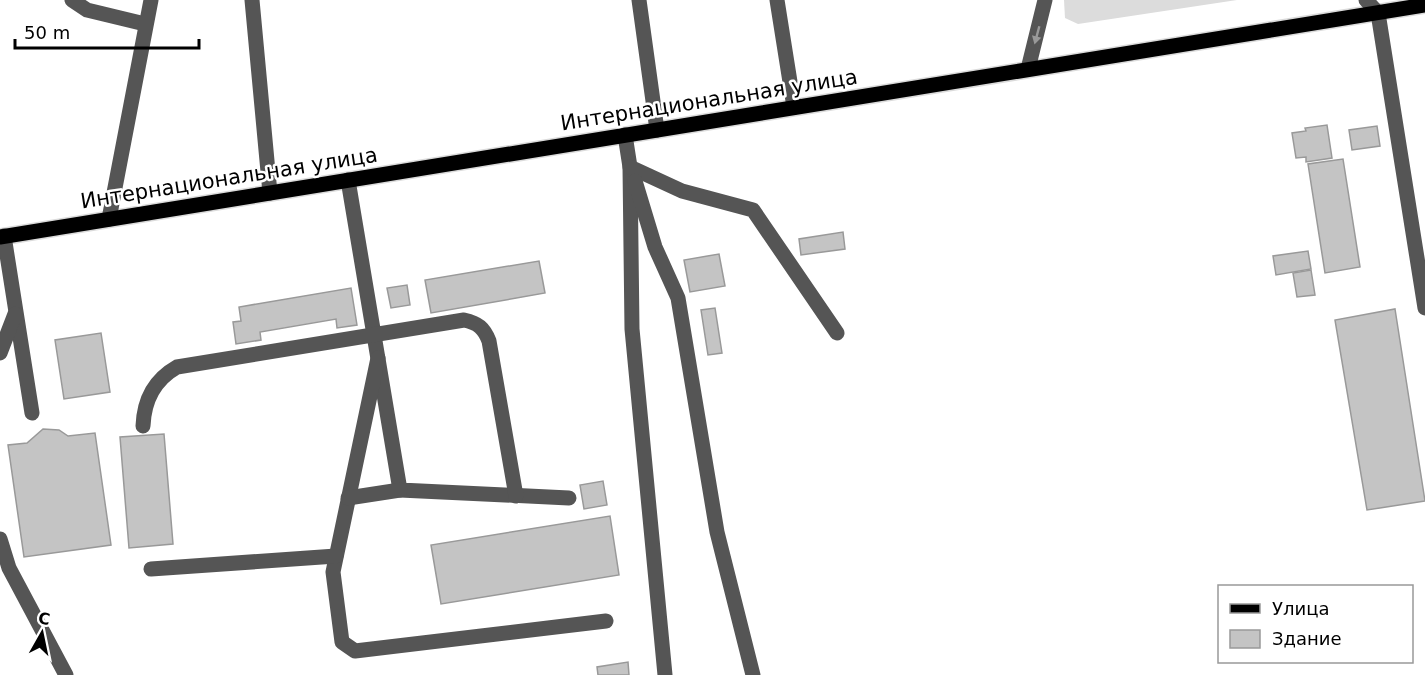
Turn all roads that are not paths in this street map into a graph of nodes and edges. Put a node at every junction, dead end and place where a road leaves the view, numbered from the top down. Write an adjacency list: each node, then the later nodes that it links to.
1 (72, 0): 10 (lane)
2 (151, 0): 10 (lane)
3 (252, 0): 17 (lane)
4 (639, 0): 13 (lane)
5 (777, 0): 12 (lane)
6 (1045, 0): 11 (lane, one-way to 11)
7 (1366, 0): 9 (lane)
8 (1425, 5): 9 (main road, Интернациональная улица)
9 (1387, 8): 11 (main road, Интернациональная улица); 20 (lane)
10 (145, 24): 18 (lane)
11 (1028, 69): 12 (main road, Интернациональная улица)
12 (794, 107): 13 (main road, Интернациональная улица)
13 (657, 130): 14 (main road, Интернациональная улица)
14 (625, 135): 15 (lane); 16 (main road, Интернациональная улица)
15 (630, 167): 22 (lane); 37 (lane); 38 (lane)
16 (348, 180): 17 (main road, Интернациональная улица); 23 (lane)
17 (270, 193): 18 (main road, Интернациональная улица)
18 (109, 219): 19 (main road, Интернациональная улица)
19 (2, 236): 21 (lane)
20 (1425, 308)
21 (16, 312): 24 (lane); 26 (lane)
22 (837, 333)
23 (374, 335): 25 (lane); 27 (lane); 29 (lane)
24 (0, 353)
25 (378, 358): 28 (lane); 30 (lane)
26 (32, 412)
27 (143, 426)
28 (400, 490): 29 (lane); 30 (lane)
29 (516, 496): 31 (lane)
30 (348, 498): 33 (lane)
31 (569, 498)
32 (0, 539): 36 (lane)
33 (336, 556): 34 (lane); 35 (lane)
34 (151, 568)
35 (606, 621)
36 (66, 675)
37 (665, 675)
38 (753, 675)

